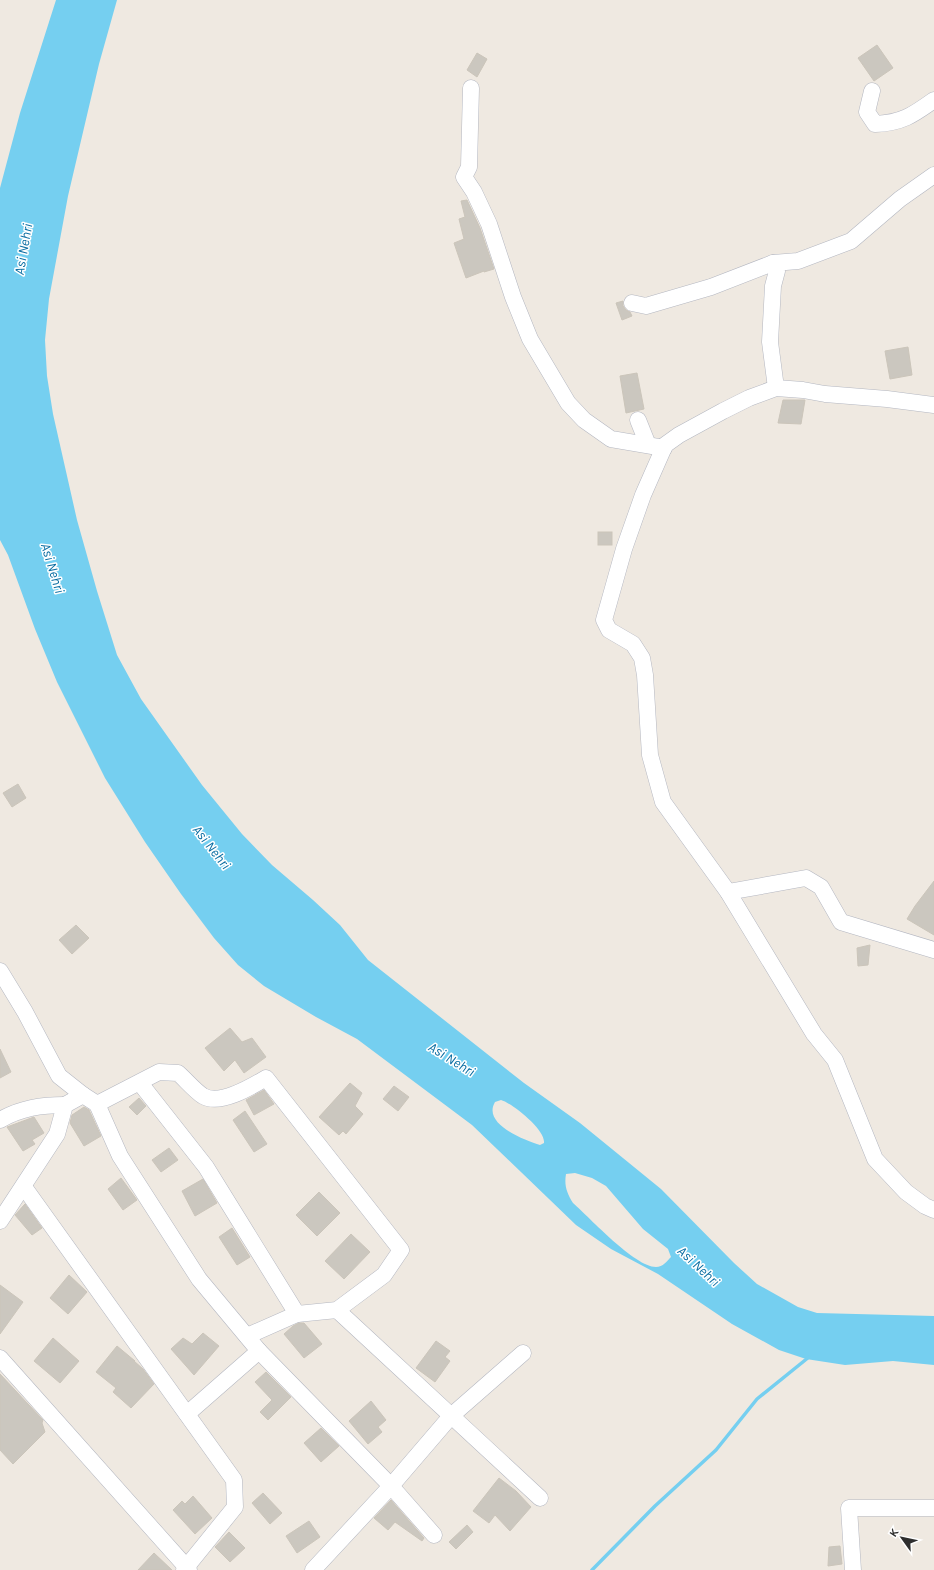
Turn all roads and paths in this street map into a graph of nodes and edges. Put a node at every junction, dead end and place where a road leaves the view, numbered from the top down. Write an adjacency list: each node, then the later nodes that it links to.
1 (471, 88): 10 (street)
2 (872, 92): 3 (street)
3 (934, 100)
4 (934, 175): 5 (street)
5 (773, 263): 6 (street); 7 (street)
6 (632, 303)
7 (776, 388): 8 (street); 11 (street)
8 (934, 405)
9 (638, 420): 10 (street)
10 (648, 445): 11 (street)
11 (664, 448): 12 (street)
12 (728, 892): 13 (street); 21 (street)
13 (934, 950)
14 (0, 971): 16 (street)
15 (140, 1083): 17 (street); 23 (street); 24 (street)
16 (83, 1095): 17 (street); 18 (street)
17 (97, 1104): 25 (street)
18 (65, 1105): 19 (street); 20 (street)
19 (0, 1120)
20 (24, 1186): 22 (street); 29 (street)
21 (934, 1210)
22 (0, 1221)
23 (337, 1310): 24 (street); 30 (street)
24 (298, 1314): 25 (street)
25 (247, 1336): 26 (street)
26 (259, 1351): 29 (street); 31 (street)
27 (523, 1353): 30 (street)
28 (0, 1358): 35 (street)
29 (187, 1414): 35 (street)
30 (451, 1416): 31 (street); 32 (street)
31 (391, 1486): 34 (street); 36 (street)
32 (540, 1498)
33 (934, 1508): 37 (street)
34 (434, 1535)
35 (187, 1569)
36 (313, 1570)
37 (853, 1570)

